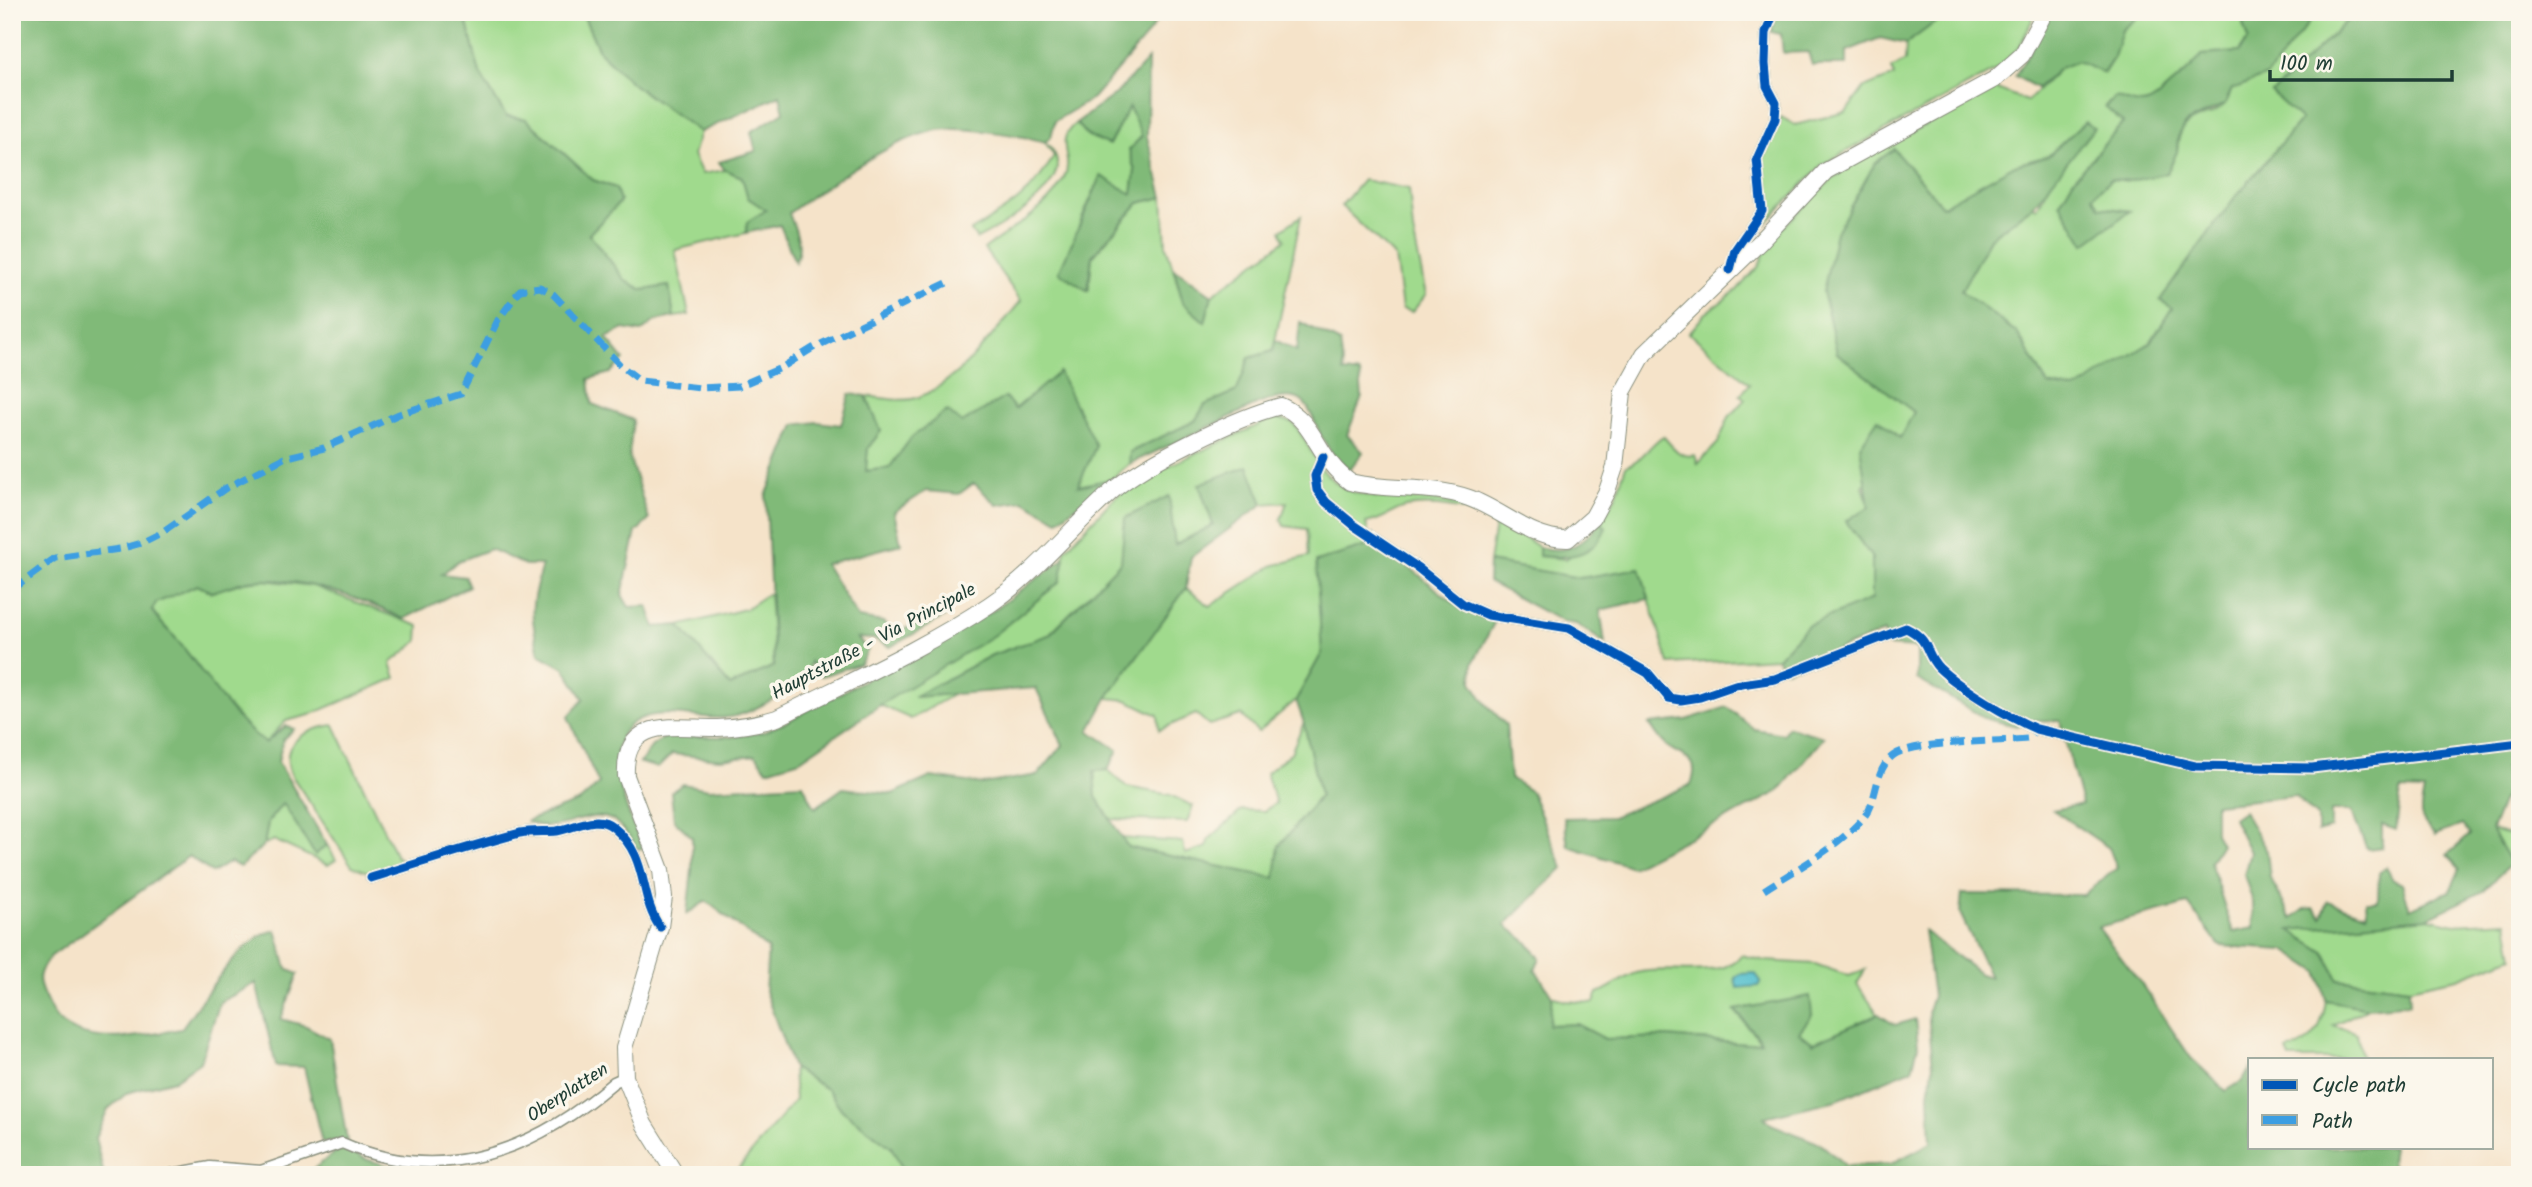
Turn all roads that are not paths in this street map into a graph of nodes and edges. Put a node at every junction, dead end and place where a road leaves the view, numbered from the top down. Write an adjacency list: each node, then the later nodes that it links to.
1 (1774, 12): 3 (street)
2 (2045, 12): 3 (main road, Hauptstraße - Via Principale)
3 (1730, 270): 4 (main road, Hauptstraße - Via Principale)
4 (1324, 457): 5 (street); 7 (main road, Hauptstraße - Via Principale)
5 (2520, 743)
6 (371, 878): 7 (street)
7 (660, 927): 8 (main road)
8 (625, 1077): 9 (street, Oberplatten); 10 (main road)
9 (167, 1175)
10 (676, 1175)

